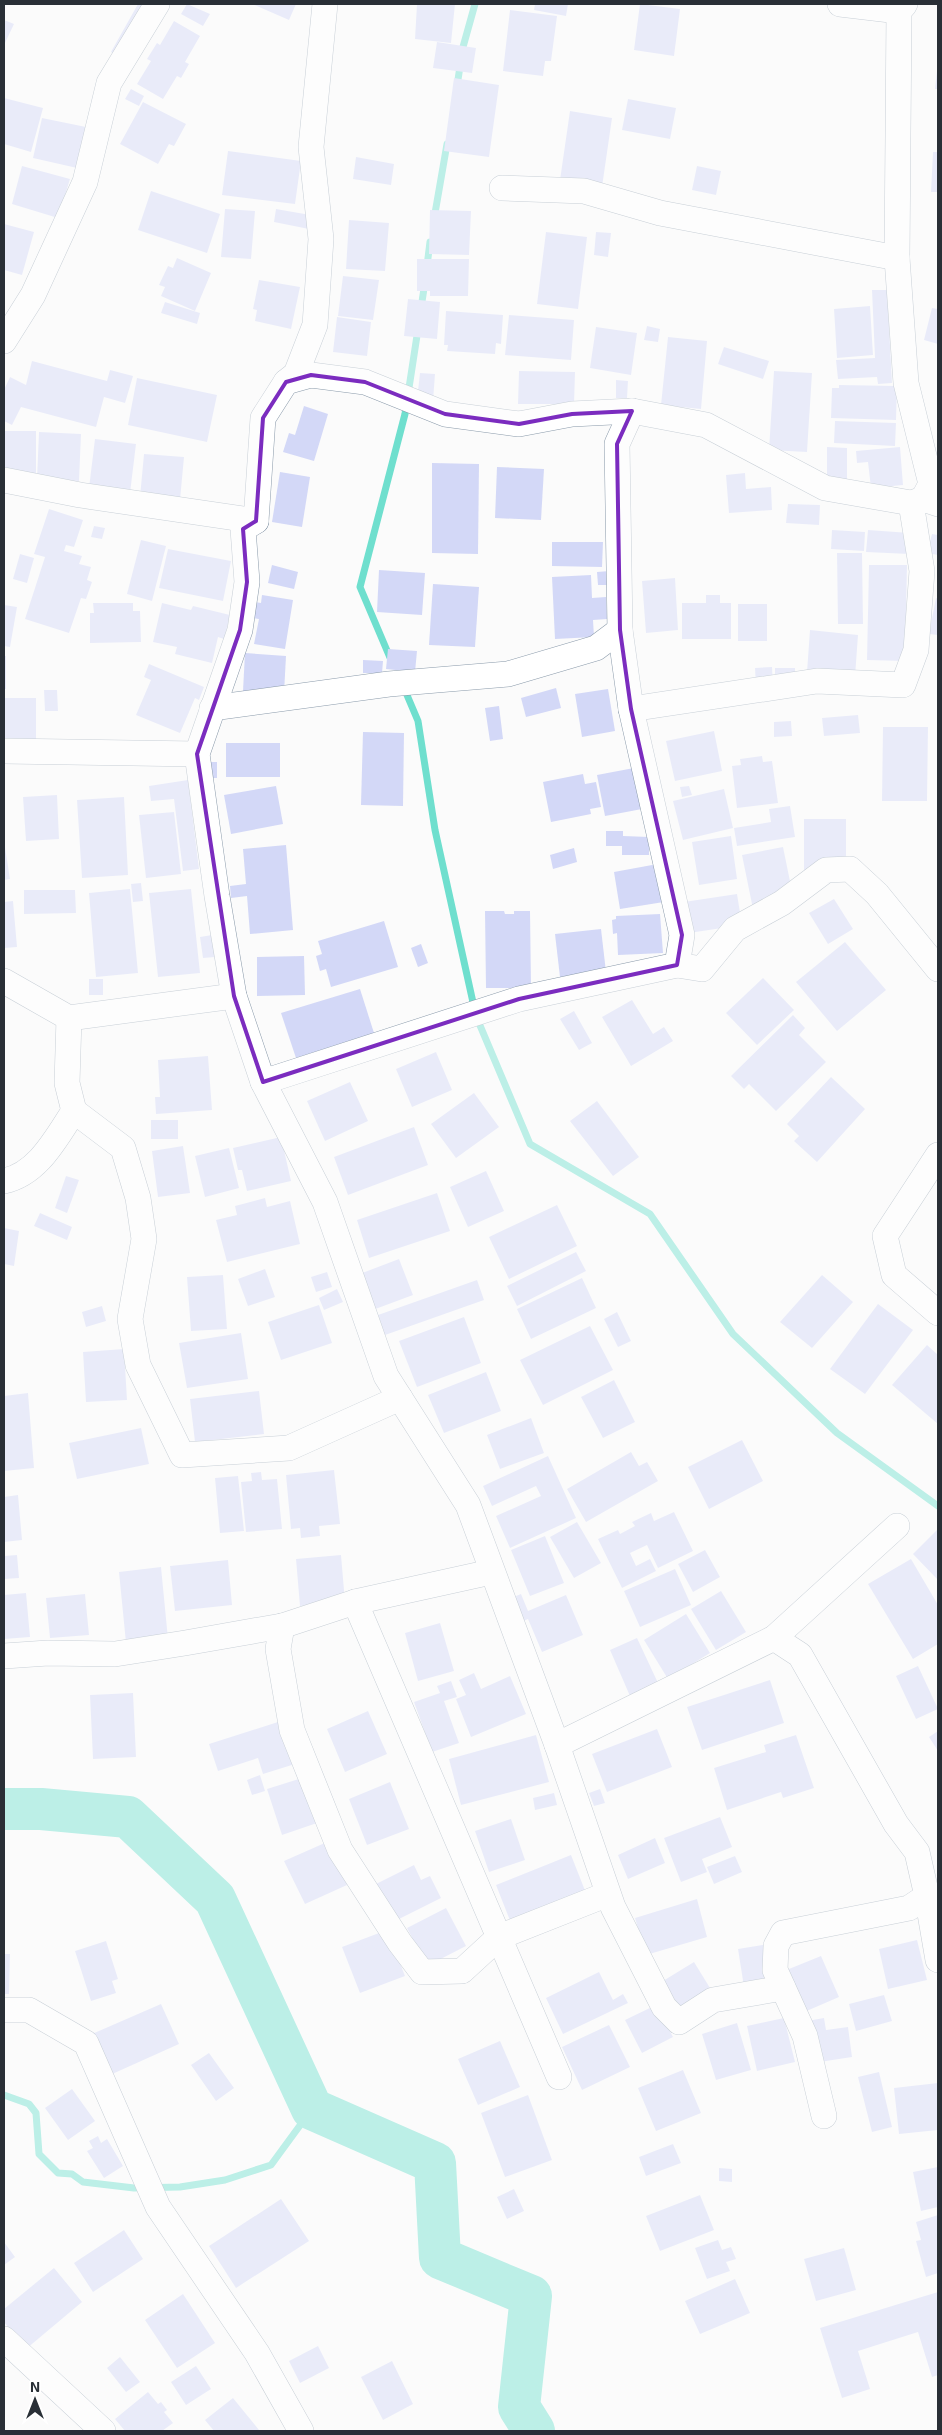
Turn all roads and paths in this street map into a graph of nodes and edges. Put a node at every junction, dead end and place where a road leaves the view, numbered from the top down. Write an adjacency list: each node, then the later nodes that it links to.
1 (158, 4): 7 (street)
2 (325, 4): 8 (street)
3 (840, 4): 4 (street)
4 (902, 8): 6 (street)
5 (502, 188): 6 (street)
6 (898, 258): 11 (street)
7 (4, 341)
8 (286, 382): 9 (street); 12 (street)
9 (632, 411): 11 (street); 13 (street)
10 (4, 480): 12 (street)
11 (924, 502): 15 (street)
12 (256, 521): 14 (street)
13 (620, 630): 14 (street); 15 (street)
14 (212, 708): 17 (street)
15 (631, 709): 18 (street)
16 (4, 751): 17 (street)
17 (197, 754): 21 (street)
18 (677, 965): 19 (street); 23 (street)
19 (938, 969)
20 (4, 981): 22 (street)
21 (234, 996): 22 (street); 23 (street)
22 (68, 1018): 24 (street)
23 (263, 1082): 28 (street)
24 (74, 1111): 26 (street); 28 (street)
25 (938, 1155): 27 (street)
26 (4, 1181)
27 (938, 1314)
28 (400, 1398): 30 (street)
29 (897, 1526): 33 (street)
30 (491, 1572): 31 (street); 35 (street)
31 (355, 1602): 32 (street); 39 (street)
32 (282, 1626): 34 (street); 39 (street)
33 (774, 1638): 35 (street); 36 (street)
34 (4, 1656)
35 (557, 1745): 37 (street)
36 (928, 1852): 38 (street)
37 (608, 1894): 39 (street); 41 (street)
38 (927, 1896): 40 (street); 41 (street)
39 (499, 1936): 43 (street)
40 (938, 1960)
41 (783, 1988): 44 (street)
42 (4, 2010): 47 (street)
43 (559, 2076)
44 (824, 2116)
45 (4, 2339): 46 (street)
46 (103, 2431)
47 (301, 2431)

